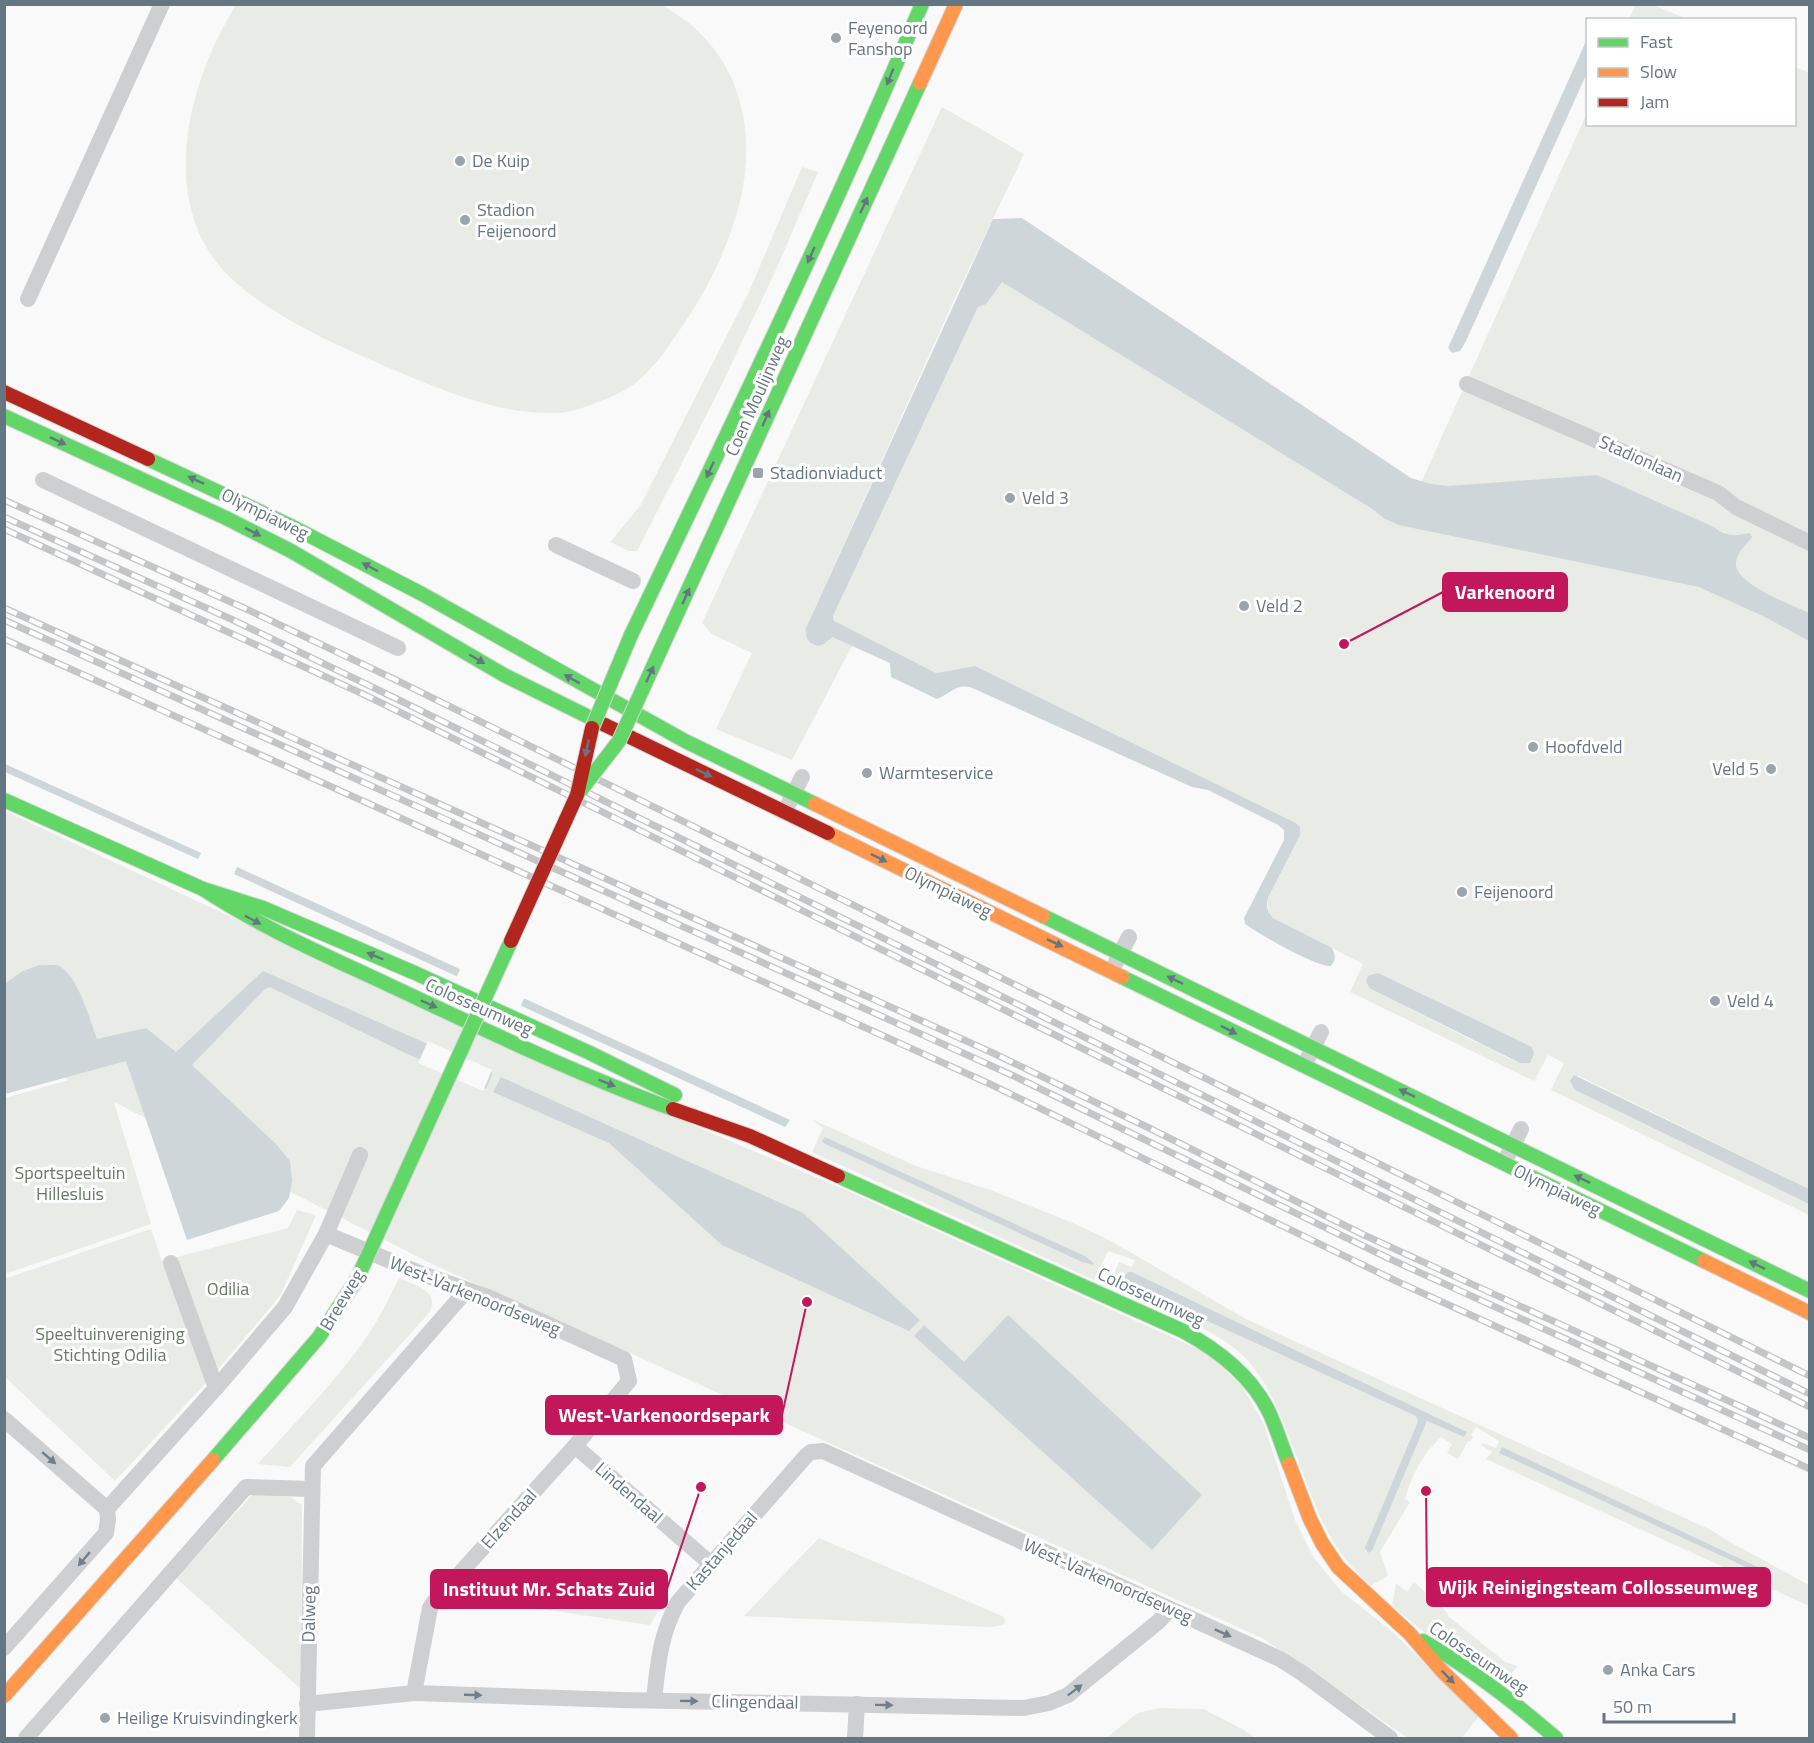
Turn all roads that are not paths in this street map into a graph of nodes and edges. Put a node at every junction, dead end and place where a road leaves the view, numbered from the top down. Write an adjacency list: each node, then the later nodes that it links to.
1 (162, 4): 4 (street)
2 (922, 4): 18 (main road, Coen Moulijnweg, one-way to 18, bridge)
3 (956, 4): 18 (main road, Coen Moulijnweg, one-way to 3, bridge)
4 (28, 299)
5 (1467, 384): 11 (street, Stadionlaan)
6 (4, 392): 9 (main road, Olympiaweg, one-way to 6)
7 (4, 416): 10 (main road, Olympiaweg, one-way to 10)
8 (44, 480): 14 (street)
9 (236, 499): 10 (main road); 15 (main road, Olympiaweg, one-way to 9)
10 (226, 518): 15 (main road, Olympiaweg, one-way to 15)
11 (1809, 543)
12 (556, 545): 13 (street)
13 (633, 581)
14 (398, 648)
15 (511, 662): 17 (main road, Olympiaweg, one-way to 15); 20 (main road, Olympiaweg, one-way to 20)
16 (802, 777): 17 (street)
17 (794, 794): 20 (street); 24 (main road, Olympiaweg)
18 (577, 795): 21 (main road, Coen Moulijnweg, bridge)
19 (4, 800): 22 (main road, Colosseumweg)
20 (785, 812): 25 (main road, Olympiaweg, one-way to 25)
21 (562, 829): 51 (main road, Breeweg, bridge)
22 (203, 889): 30 (main road, Colosseumweg, one-way to 22); 30 (main road, Colosseumweg, one-way to 30)
23 (1129, 937): 24 (street)
24 (1120, 954): 25 (street); 27 (main road, Olympiaweg, one-way to 24)
25 (1112, 971): 28 (main road, Olympiaweg, one-way to 28)
26 (1321, 1032): 27 (street)
27 (1313, 1048): 28 (street); 31 (main road, Olympiaweg, one-way to 27)
28 (1304, 1067): 33 (main road, Olympiaweg)
29 (1521, 1129): 31 (street)
30 (750, 1136): 48 (main road, Colosseumweg)
31 (1513, 1145): 33 (street); 37 (main road, Olympiaweg, one-way to 31)
32 (360, 1155): 34 (street)
33 (1504, 1164): 38 (main road, Olympiaweg)
34 (326, 1234): 36 (street, West-Varkenoordseweg); 40 (street)
35 (171, 1263): 40 (street)
36 (466, 1290): 39 (street, West-Varkenoordseweg); 44 (street)
37 (1809, 1291)
38 (1809, 1313)
39 (624, 1359): 42 (street, Elzendaal)
40 (216, 1388): 45 (street)
41 (4, 1419): 45 (street, one-way to 45)
42 (575, 1446): 46 (street, Lindendaal); 50 (street, Elzendaal)
43 (811, 1452): 46 (street, Kastanjedaal); 47 (street, West-Varkenoordseweg)
44 (311, 1489): 53 (street, Dalweg); 56 (street)
45 (107, 1509): 49 (street, one-way to 49)
46 (711, 1564): 52 (street, Kastanjedaal)
47 (1170, 1609): 54 (street, Clingendaal, one-way to 47); 59 (street, West-Varkenoordseweg, one-way to 59)
48 (1409, 1633): 55 (main road, Colosseumweg, one-way to 55); 55 (main road, Colosseumweg)
49 (6, 1642)
50 (414, 1693): 52 (street, Clingendaal, one-way to 52); 53 (street, Clingendaal)
51 (4, 1696)
52 (654, 1700): 54 (street, Clingendaal, one-way to 54)
53 (307, 1704): 57 (street, Dalweg)
54 (857, 1704): 58 (street)
55 (1512, 1728): 60 (main road); 61 (main road, Colosseumweg)
56 (27, 1738)
57 (307, 1738)
58 (855, 1738)
59 (1390, 1738)
60 (1520, 1738)
61 (1556, 1738)

